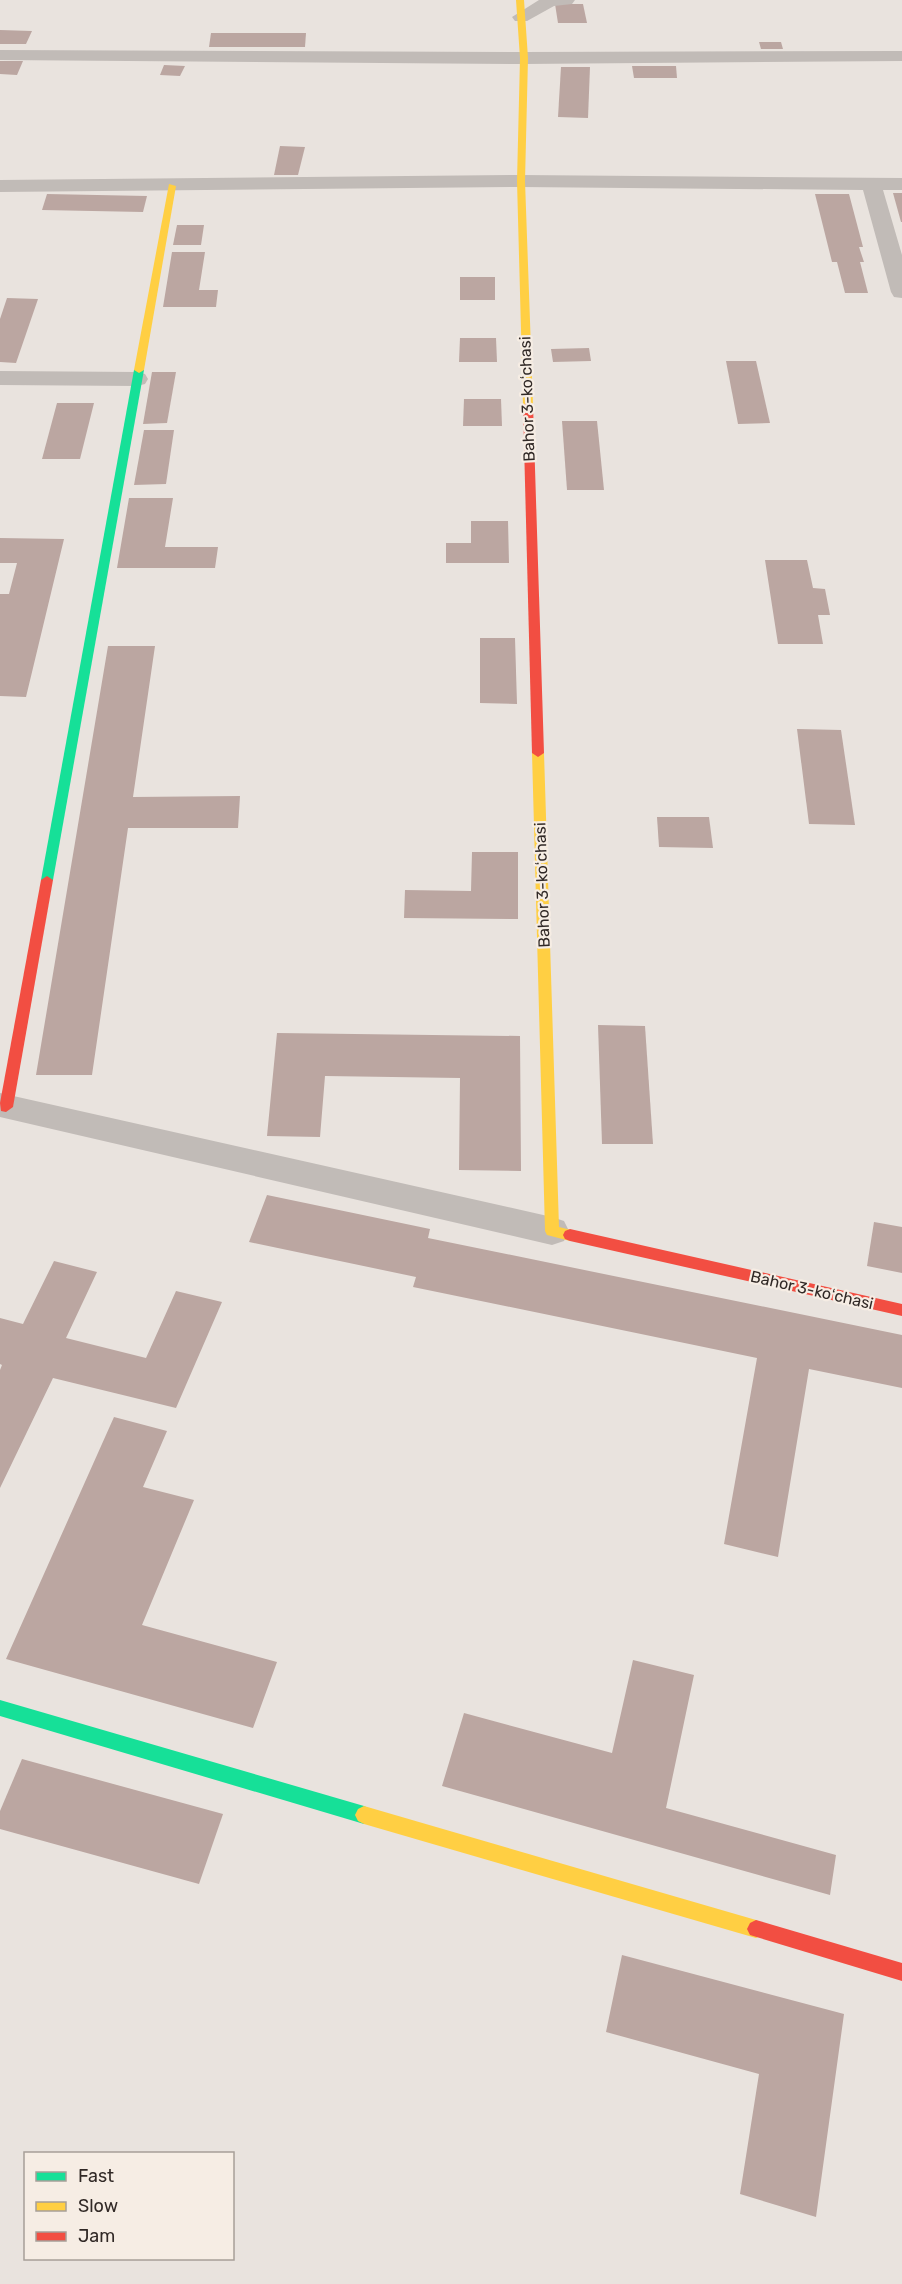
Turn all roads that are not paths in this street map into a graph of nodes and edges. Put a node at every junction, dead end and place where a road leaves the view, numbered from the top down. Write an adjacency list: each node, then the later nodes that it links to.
1 (566, 0): 2 (street)
2 (521, 8): 5 (street, Bahor 3-koʻchasi)
3 (0, 55): 5 (street)
4 (902, 56): 5 (street)
5 (524, 58): 6 (street, Bahor 3-koʻchasi)
6 (521, 181): 7 (street); 10 (street); 15 (street, Bahor 3-koʻchasi)
7 (871, 184): 8 (street); 11 (street)
8 (902, 184)
9 (0, 186): 10 (street)
10 (172, 186): 13 (street)
11 (902, 292)
12 (0, 378): 13 (street)
13 (137, 379): 14 (street)
14 (3, 1106): 15 (street)
15 (552, 1231): 16 (street, Bahor 3-koʻchasi)
16 (902, 1310)
17 (0, 1708): 18 (street)
18 (902, 1972)

